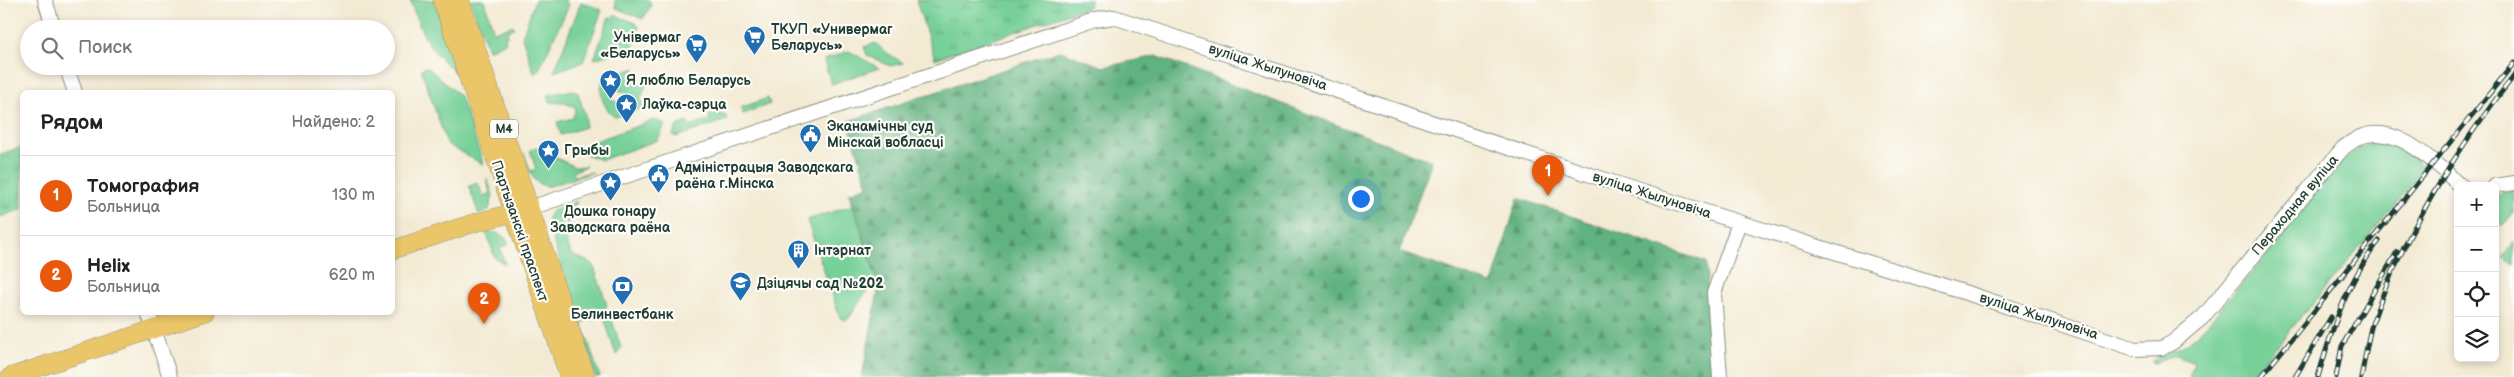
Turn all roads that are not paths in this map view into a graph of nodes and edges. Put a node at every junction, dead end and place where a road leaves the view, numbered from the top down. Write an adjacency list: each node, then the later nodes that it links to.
1 (45, 0): 4 (street)
2 (442, 0): 10 (main road, Партызанскі праспект / М4)
3 (460, 0): 10 (main road, Партызанскі праспект / М4)
4 (51, 20)
5 (69, 75): 6 (street)
6 (74, 90)
7 (2454, 182): 16 (street, Пераходная вуліца)
8 (2514, 183): 9 (street)
9 (2499, 185)
10 (522, 211): 11 (street, вуліца Жылуновіча); 12 (main road, вуліца Жылуновіча); 19 (main road, Партызанскі праспект / М4); 20 (main road, Партызанскі праспект / М4)
11 (1739, 223): 16 (street, вуліца Жылуновіча); 21 (street)
12 (395, 249)
13 (149, 315): 15 (street)
14 (196, 315): 15 (main road)
15 (154, 329): 17 (main road); 18 (street)
16 (2144, 350)
17 (10, 377)
18 (170, 377)
19 (569, 377)
20 (586, 377)
21 (1720, 377)

